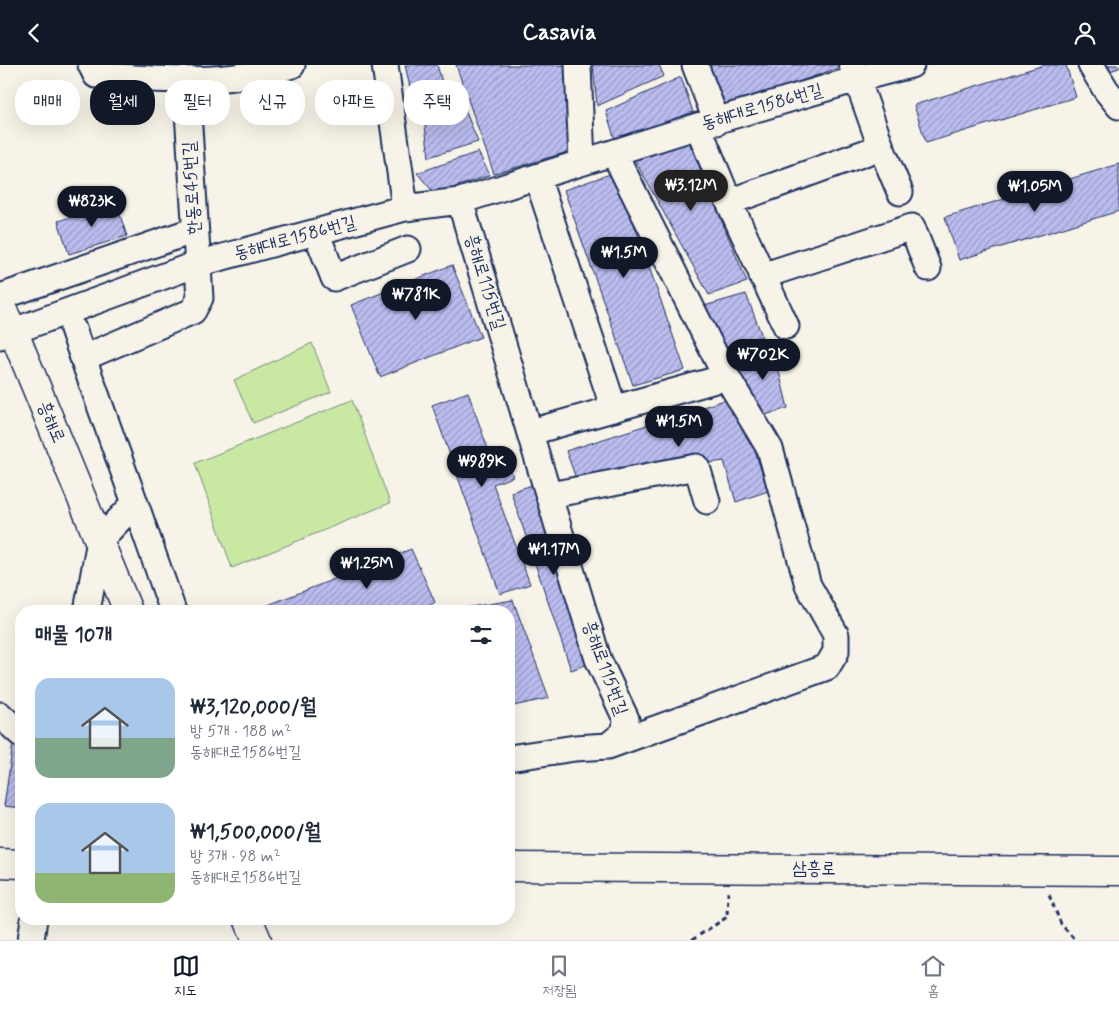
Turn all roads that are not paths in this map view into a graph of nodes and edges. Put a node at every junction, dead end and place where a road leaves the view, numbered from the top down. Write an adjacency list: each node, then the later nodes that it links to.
1 (90, 65): 9 (street)
2 (292, 65): 10 (street)
3 (385, 65): 21 (street)
4 (578, 65): 16 (street)
5 (694, 65): 12 (street)
6 (911, 65): 8 (street, 동해대로1586번길)
7 (1091, 65): 11 (street)
8 (854, 72): 12 (street, 동해대로1586번길); 14 (street)
9 (171, 80)
10 (196, 80)
11 (1119, 105)
12 (707, 124): 15 (street, 동해대로1586번길); 20 (street)
13 (189, 125): 22 (street, 한동로45번길)
14 (880, 147): 18 (street); 20 (street)
15 (614, 153): 16 (street, 동해대로1586번길); 34 (street)
16 (582, 162): 17 (street, 동해대로1586번길)
17 (537, 177): 19 (street, 동해대로1586번길); 35 (street)
18 (900, 191)
19 (460, 201): 21 (street, 동해대로1586번길); 36 (street, 흥해로115번길)
20 (729, 202): 27 (street)
21 (405, 208): 23 (street, 동해대로1586번길)
22 (195, 230): 25 (street, 한동로45번길); 28 (street)
23 (316, 232): 24 (street); 25 (street, 동해대로1586번길)
24 (408, 249)
25 (197, 264): 32 (street, 동해대로1586번길); 33 (street, 한동로45번길)
26 (928, 268): 27 (street)
27 (762, 276): 30 (street)
28 (0, 297)
29 (0, 305): 32 (main road, 흥해로)
30 (786, 327)
31 (73, 329): 33 (street)
32 (7, 335): 40 (main road, 흥해로)
33 (84, 358): 39 (street)
34 (724, 373): 35 (street); 46 (street)
35 (614, 409): 36 (street)
36 (531, 432): 37 (street, 흥해로115번길)
37 (550, 495): 38 (street); 46 (street, 흥해로115번길)
38 (707, 501)
39 (135, 503): 40 (street); 43 (street)
40 (100, 540): 41 (street); 42 (main road, 흥해로)
41 (88, 605)
42 (126, 605)
43 (171, 605)
44 (0, 715): 45 (street)
45 (15, 729)
46 (608, 746): 47 (street)
47 (515, 757)
48 (0, 863): 49 (main road)
49 (15, 864)
50 (515, 867): 51 (main road, 삼흥로)
51 (1119, 871)
52 (33, 925): 54 (street)
53 (251, 925): 55 (main road)
54 (31, 940)
55 (257, 940)

